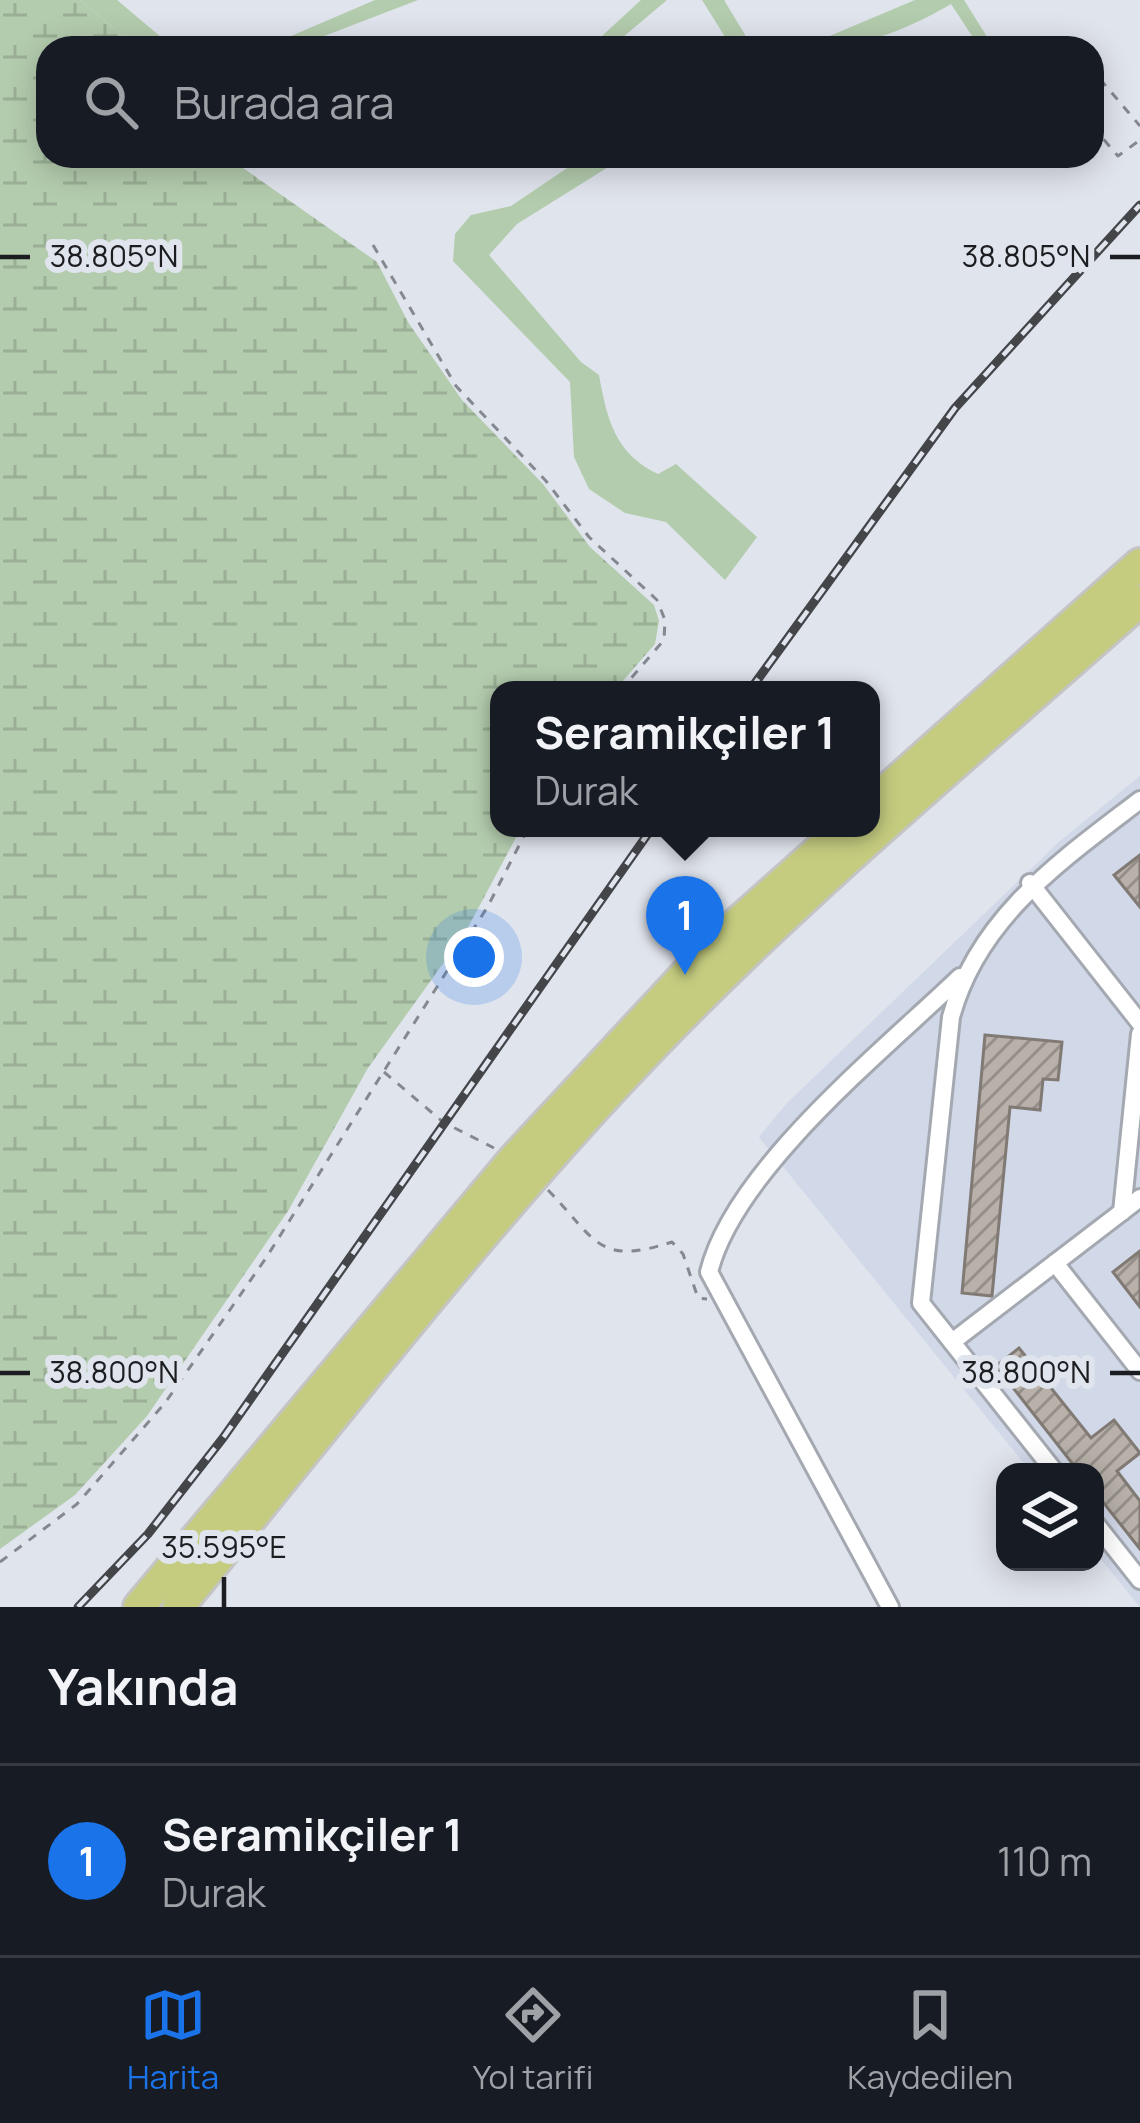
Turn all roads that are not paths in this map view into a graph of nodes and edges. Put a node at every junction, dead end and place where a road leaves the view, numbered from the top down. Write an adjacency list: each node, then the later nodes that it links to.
1 (1140, 564): 3 (highway)
2 (1140, 601): 5 (highway)
3 (880, 796)
4 (1138, 805): 8 (street)
5 (880, 834)
6 (834, 837): 12 (highway)
7 (876, 837): 12 (highway)
8 (1030, 884): 9 (street); 10 (street)
9 (962, 974): 16 (street); 23 (street)
10 (1140, 1022)
11 (1140, 1034): 14 (street)
12 (524, 1167): 21 (highway); 22 (highway)
13 (1140, 1198): 14 (street)
14 (1122, 1212): 15 (street)
15 (1055, 1263): 16 (street); 17 (street)
16 (952, 1342): 18 (street)
17 (1140, 1371)
18 (1047, 1463)
19 (1104, 1534): 20 (street)
20 (1140, 1580)
21 (140, 1607)
22 (178, 1607)
23 (890, 1607)

